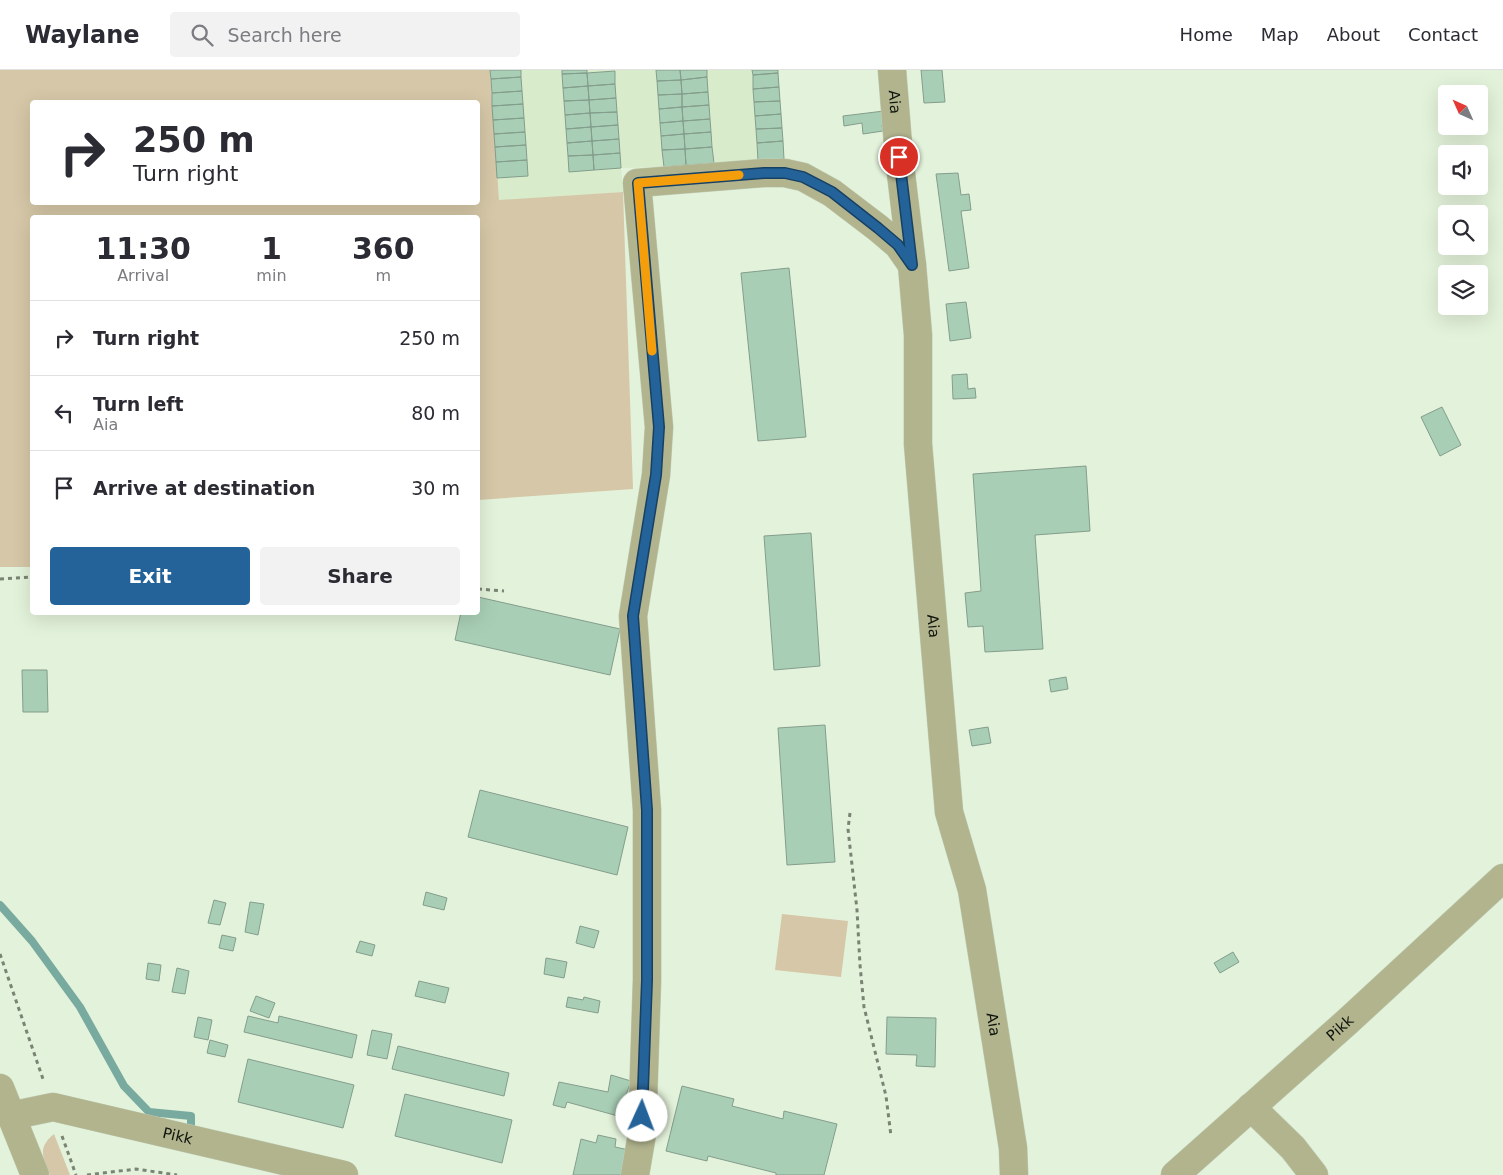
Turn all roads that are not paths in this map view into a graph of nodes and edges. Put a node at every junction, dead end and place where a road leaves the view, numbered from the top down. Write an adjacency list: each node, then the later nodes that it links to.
1 (892, 70): 2 (street, Aia)
2 (912, 265): 9 (street); 10 (street, Aia)
3 (1503, 878): 5 (street, Pikk)
4 (0, 1088): 6 (street)
5 (1251, 1108): 11 (street, Pikk); 12 (street)
6 (10, 1116): 7 (street); 8 (street, Pikk)
7 (35, 1175)
8 (344, 1175)
9 (635, 1175)
10 (1014, 1175)
11 (1175, 1175)
12 (1314, 1175)

